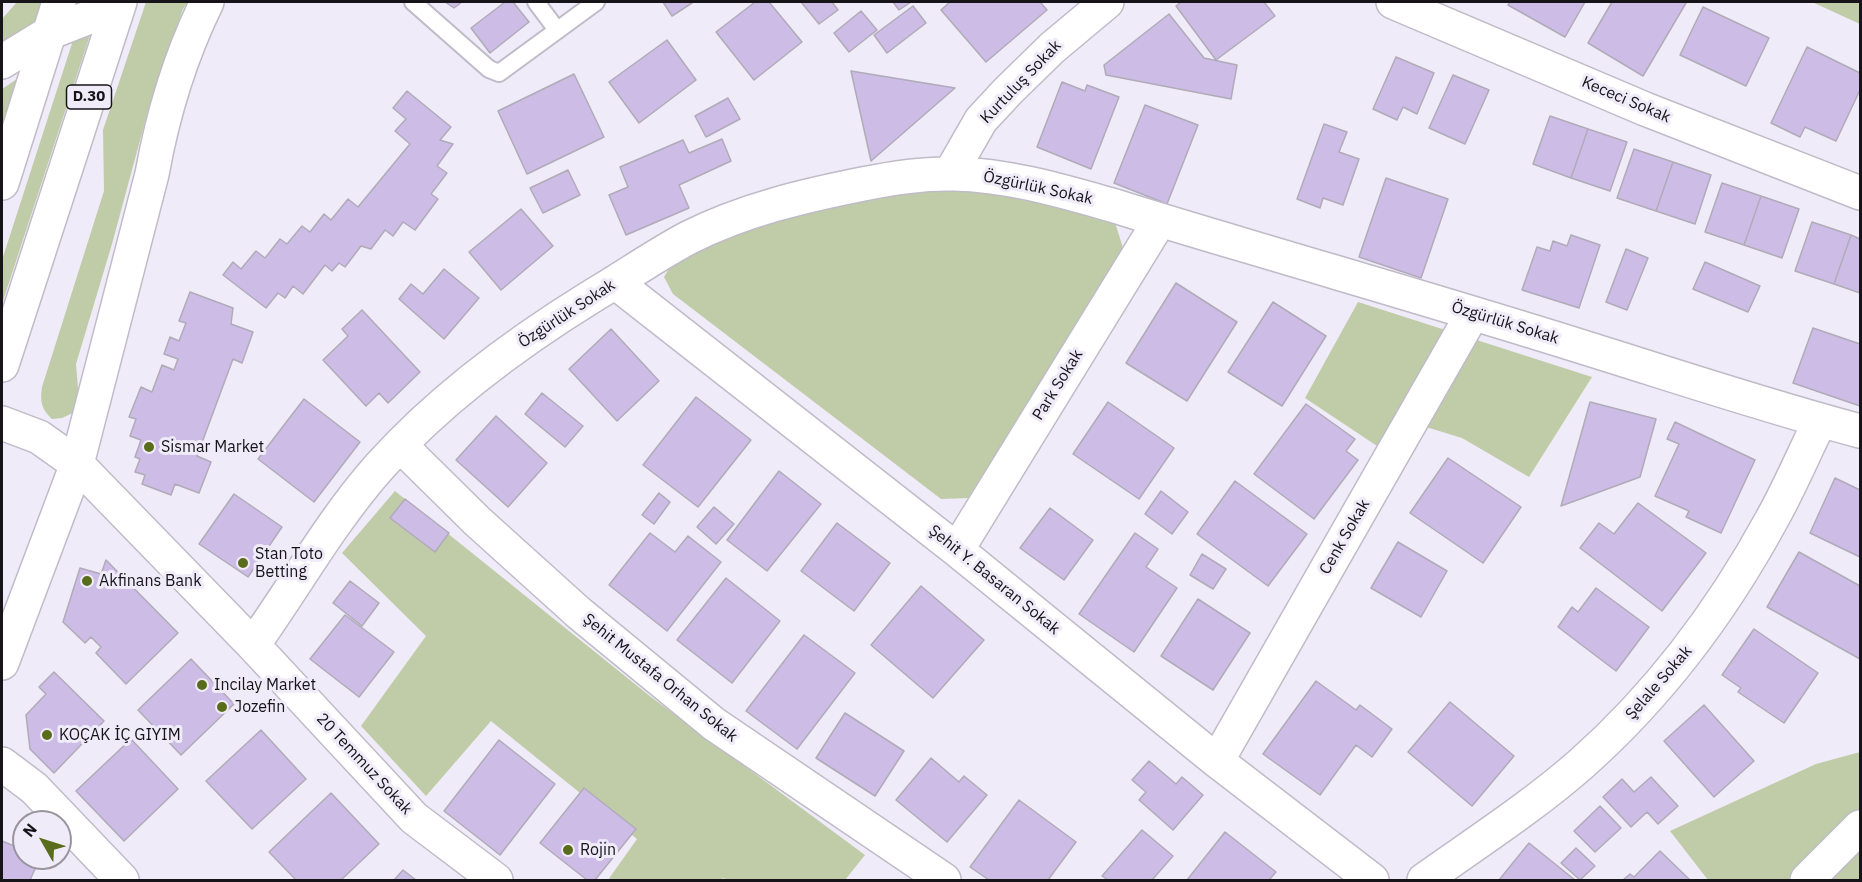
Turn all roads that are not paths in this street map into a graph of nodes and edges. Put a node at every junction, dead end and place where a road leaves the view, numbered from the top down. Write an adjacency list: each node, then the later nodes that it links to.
1 (59, 2): 10 (main road)
2 (207, 2): 23 (main road)
3 (413, 2): 9 (lane)
4 (536, 2): 9 (lane)
5 (596, 2): 9 (lane)
6 (1107, 2): 12 (main road, Kurtuluş Sokak)
7 (1393, 2): 14 (main road, Kececi Sokak)
8 (119, 4): 10 (main road); 18 (main road, D.30)
9 (557, 30)
10 (49, 33): 11 (main road); 13 (main road)
11 (2, 62)
12 (950, 174): 15 (main road, Özgürlük Sokak); 16 (main road, Özgürlük Sokak)
13 (2, 183)
14 (1860, 193)
15 (1160, 220): 17 (main road, Özgürlük Sokak); 24 (main road, Park Sokak)
16 (615, 282): 22 (main road, Özgürlük Sokak); 24 (main road, Şehit Y. Basaran Sokak)
17 (1473, 313): 19 (main road, Özgürlük Sokak); 27 (main road, Cenk Sokak)
18 (2, 365)
19 (1820, 421): 21 (main road, Özgürlük Sokak); 34 (main road, Şelale Sokak)
20 (2, 423): 23 (main road, 20 Temmuz Sokak)
21 (1860, 432)
22 (400, 445): 25 (main road, Özgürlük Sokak); 32 (main road, Şehit Mustafa Orhan Sokak)
23 (77, 464): 25 (main road, 20 Temmuz Sokak); 26 (main road)
24 (957, 550): 27 (main road, Şehit Y. Basaran Sokak)
25 (253, 645): 31 (main road, 20 Temmuz Sokak)
26 (2, 663)
27 (1217, 761): 33 (main road, Şehit Y. Basaran Sokak)
28 (2, 764): 30 (main road)
29 (1860, 827): 35 (main road)
30 (122, 880)
31 (496, 880)
32 (944, 880)
33 (1372, 880)
34 (1424, 880)
35 (1808, 880)

